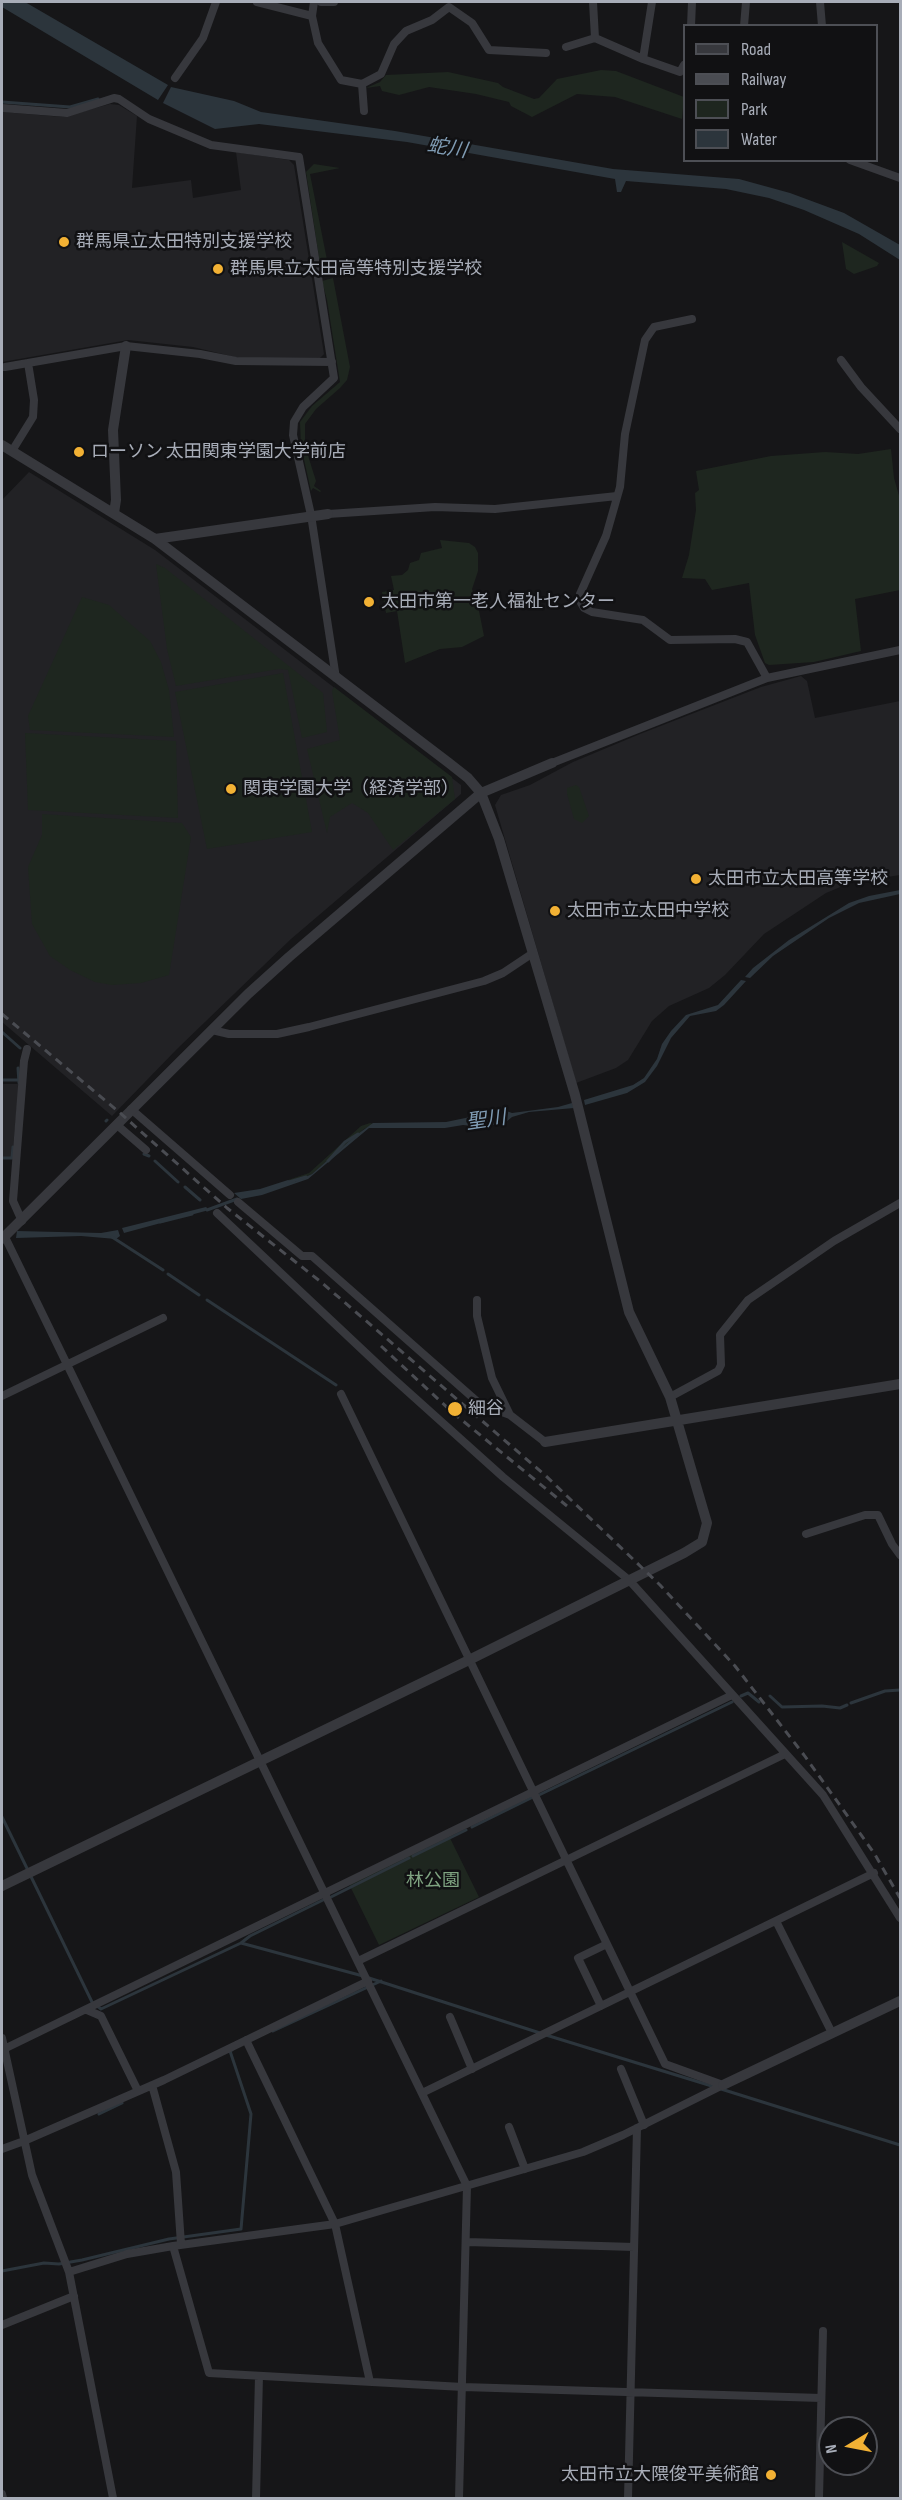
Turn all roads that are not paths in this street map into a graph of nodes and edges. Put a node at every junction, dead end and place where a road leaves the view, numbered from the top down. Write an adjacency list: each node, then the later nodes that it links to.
1 (216, 2): 21 (street)
2 (257, 2): 12 (street)
3 (314, 2): 12 (street)
4 (321, 2): 5 (street)
5 (334, 2)
6 (593, 2): 16 (street)
7 (652, 2): 19 (street)
8 (692, 2): 13 (street)
9 (746, 2): 14 (street)
10 (820, 2): 15 (street)
11 (452, 4): 18 (street); 22 (street)
12 (312, 16): 22 (street)
13 (691, 24)
14 (744, 24)
15 (822, 24)
16 (595, 39): 17 (street); 19 (street)
17 (566, 47)
18 (546, 53)
19 (643, 59): 20 (street)
20 (683, 67)
21 (175, 78)
22 (362, 84): 24 (street)
23 (2, 108): 30 (street)
24 (364, 111)
25 (856, 162): 26 (street)
26 (900, 178)
27 (692, 319): 36 (street)
28 (126, 346): 30 (street); 31 (street); 37 (street)
29 (842, 360): 33 (street)
30 (332, 362): 39 (street)
31 (28, 363): 32 (street); 35 (street)
32 (5, 367)
33 (900, 429)
34 (2, 445): 35 (street)
35 (12, 451): 37 (street)
36 (617, 496): 38 (street); 43 (street)
37 (114, 513): 40 (street)
38 (328, 514): 39 (street)
39 (311, 515): 40 (street); 42 (street)
40 (155, 539): 42 (street)
41 (900, 650): 43 (street)
42 (336, 678): 45 (street)
43 (767, 678): 44 (street)
44 (552, 763): 45 (street)
45 (481, 793): 46 (street); 47 (street)
46 (533, 952): 47 (street); 64 (street)
47 (212, 1030): 49 (street)
48 (27, 1049): 56 (street)
49 (131, 1109): 50 (street); 52 (street)
50 (117, 1125): 51 (street); 56 (street)
51 (146, 1149)
52 (230, 1195)
53 (238, 1202): 65 (street)
54 (900, 1203): 64 (street)
55 (217, 1213): 70 (street)
56 (22, 1221): 57 (street)
57 (3, 1238): 60 (street)
58 (477, 1300): 65 (street)
59 (163, 1318): 60 (street)
60 (68, 1363): 63 (street); 74 (street)
61 (900, 1384): 66 (street)
62 (341, 1394): 71 (street)
63 (2, 1396)
64 (670, 1397): 66 (street)
65 (510, 1415): 67 (street)
66 (678, 1421): 67 (street); 70 (street)
67 (545, 1442)
68 (806, 1534): 69 (street)
69 (900, 1555)
70 (629, 1580): 71 (street); 72 (street)
71 (469, 1660): 74 (street); 75 (street)
72 (732, 1695): 73 (street); 75 (street)
73 (785, 1754): 76 (street); 77 (street)
74 (260, 1761): 78 (street); 79 (street)
75 (532, 1791): 76 (street); 79 (street)
76 (566, 1860): 82 (street); 83 (street)
77 (874, 1873): 80 (street); 81 (street)
78 (2, 1886)
79 (325, 1894): 83 (street); 88 (street)
80 (900, 1918)
81 (776, 1922): 85 (street); 90 (street)
82 (607, 1944): 85 (street); 87 (street)
83 (358, 1961): 84 (street)
84 (368, 1982): 92 (street); 99 (street)
85 (630, 1992): 87 (street); 97 (street)
86 (900, 2001): 90 (street)
87 (601, 2006): 94 (street)
88 (87, 2010): 93 (street); 98 (street)
89 (450, 2017): 94 (street)
90 (832, 2033): 97 (street)
91 (2, 2038): 93 (street)
92 (246, 2040): 96 (street); 106 (street)
93 (4, 2049): 102 (street)
94 (472, 2069): 99 (street)
95 (621, 2069): 100 (street)
96 (152, 2085): 98 (street); 108 (street)
97 (723, 2085): 100 (street)
98 (138, 2091): 102 (street)
99 (422, 2093): 105 (street)
100 (641, 2126): 104 (street); 109 (street)
101 (509, 2127): 104 (street)
102 (24, 2141): 103 (street); 110 (street)
103 (2, 2149)
104 (525, 2169): 105 (street)
105 (467, 2186): 106 (street); 107 (street)
106 (335, 2224): 108 (street); 115 (street)
107 (467, 2242): 109 (street); 116 (street)
108 (177, 2245): 110 (street); 114 (street)
109 (634, 2247): 117 (street)
110 (69, 2272): 111 (street)
111 (74, 2296): 112 (street); 119 (street)
112 (2, 2325)
113 (823, 2331): 118 (street)
114 (259, 2376): 115 (street); 120 (street)
115 (370, 2382): 116 (street)
116 (462, 2387): 117 (street); 121 (street)
117 (630, 2392): 118 (street); 122 (street)
118 (821, 2398): 123 (street)
119 (113, 2499)
120 (256, 2499)
121 (459, 2499)
122 (628, 2499)
123 (819, 2499)

